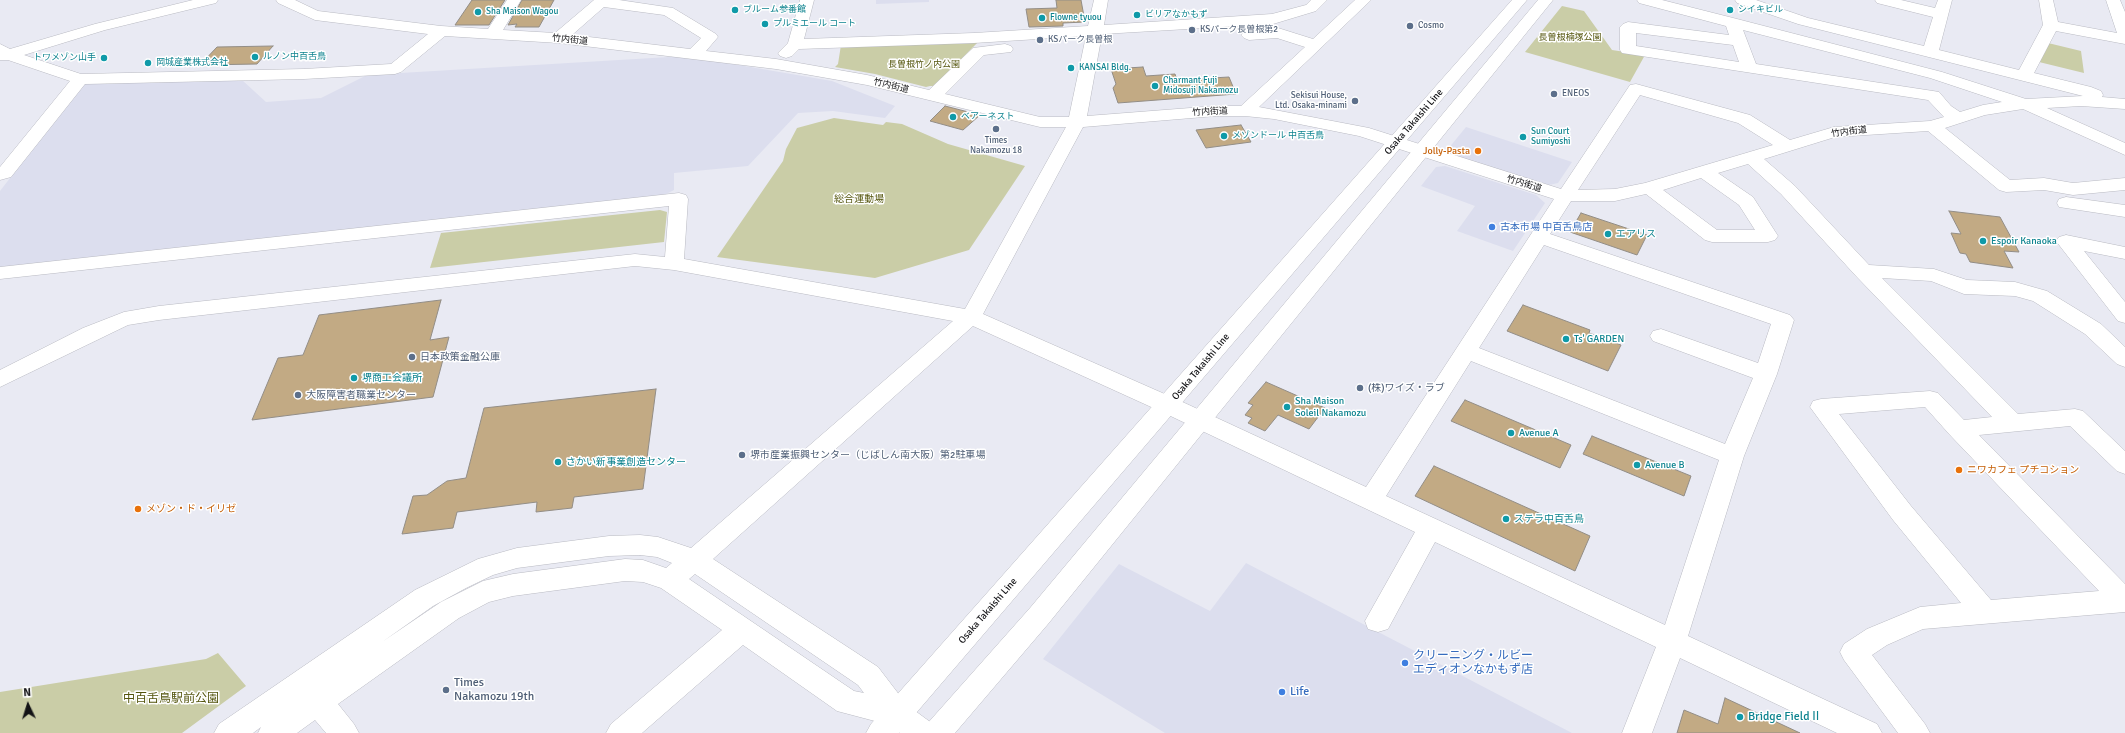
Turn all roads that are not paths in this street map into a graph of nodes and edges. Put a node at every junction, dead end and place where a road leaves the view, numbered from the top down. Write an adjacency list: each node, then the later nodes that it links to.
1 (211, 0): 29 (street)
2 (283, 0): 19 (street, 竹内街道)
3 (514, 0): 20 (street)
4 (807, 0): 26 (street)
5 (1101, 0): 22 (street)
6 (1320, 0): 22 (street)
7 (1364, 0): 27 (street)
8 (1520, 0): 42 (street, Osaka Takaishi Line)
9 (1546, 0): 45 (street)
10 (1644, 0): 15 (street)
11 (1742, 0): 28 (street)
12 (1882, 0): 16 (street)
13 (2046, 0): 18 (street)
14 (2113, 0): 21 (street)
15 (1688, 5): 17 (street)
16 (1943, 7): 28 (street)
17 (1732, 22): 25 (street); 37 (street)
18 (2051, 24): 24 (street); 33 (street)
19 (441, 31): 20 (street, 竹内街道); 34 (street)
20 (493, 34): 23 (street, 竹内街道)
21 (2125, 34)
22 (1094, 37): 26 (street); 27 (street); 35 (street); 40 (street)
23 (559, 38): 30 (street, 竹内街道); 30 (street)
24 (2125, 39)
25 (1738, 41): 32 (street); 32 (street)
26 (795, 44): 31 (street)
27 (1316, 45): 38 (street)
28 (1930, 53): 33 (street)
29 (3, 54): 34 (street)
30 (694, 54): 31 (street, 竹内街道)
31 (776, 64): 35 (street, 竹内街道)
32 (1749, 68): 39 (street)
33 (2024, 76): 36 (street)
34 (80, 80): 48 (street)
35 (934, 96): 40 (street, 竹内街道)
36 (2119, 103): 37 (street, 竹内街道)
37 (2025, 104): 39 (street, 竹内街道); 44 (street)
38 (1244, 111): 40 (street, 竹内街道); 42 (street, 竹内街道)
39 (1958, 118): 41 (street, 竹内街道)
40 (1077, 122): 62 (street)
41 (1932, 126): 43 (street, 竹内街道); 50 (street)
42 (1396, 143): 45 (street, 竹内街道); 70 (street, Osaka Takaishi Line)
43 (1788, 146): 46 (street, 竹内街道); 52 (street)
44 (2125, 150)
45 (1420, 151): 52 (street, 竹内街道); 71 (street)
46 (1750, 157): 47 (street, 竹内街道); 59 (street)
47 (1705, 172): 51 (street, 竹内街道); 51 (street)
48 (0, 175)
49 (2125, 184): 50 (street)
50 (2006, 186): 53 (street)
51 (1649, 188): 52 (street, 竹内街道)
52 (1565, 196): 56 (street)
53 (2022, 199)
54 (2066, 203): 55 (street)
55 (2125, 211)
56 (1539, 237): 66 (street); 68 (street)
57 (2125, 252): 61 (street)
58 (674, 264): 60 (street); 62 (street); 69 (street)
59 (1863, 271): 64 (street); 72 (street)
60 (0, 273)
61 (2125, 316)
62 (971, 317): 70 (street); 78 (street)
63 (1661, 336): 68 (street)
64 (2103, 337): 65 (street); 67 (street)
65 (2125, 338)
66 (1466, 350): 74 (street); 76 (street)
67 (2125, 359)
68 (1766, 374): 74 (street)
69 (0, 379)
70 (1168, 405): 71 (street); 86 (street, Osaka Takaishi Line)
71 (1199, 420): 76 (street); 92 (street)
72 (2012, 423): 73 (street); 75 (street)
73 (1958, 429): 80 (street); 81 (street)
74 (1732, 456): 84 (street)
75 (2125, 465)
76 (1371, 500): 77 (street)
77 (1430, 528): 82 (street); 84 (street)
78 (694, 560): 79 (street); 86 (street); 87 (street)
79 (670, 580): 83 (street); 85 (street)
80 (2124, 601): 81 (street)
81 (1985, 613): 95 (street)
82 (1378, 621)
83 (743, 629): 86 (street); 90 (street)
84 (1672, 641): 93 (street); 94 (street)
85 (318, 702): 88 (street); 89 (street)
86 (889, 724): 91 (street)
87 (229, 733)
88 (273, 733)
89 (344, 733)
90 (621, 733)
91 (923, 733)
92 (937, 733)
93 (1637, 733)
94 (1867, 733)
95 (1915, 733)

